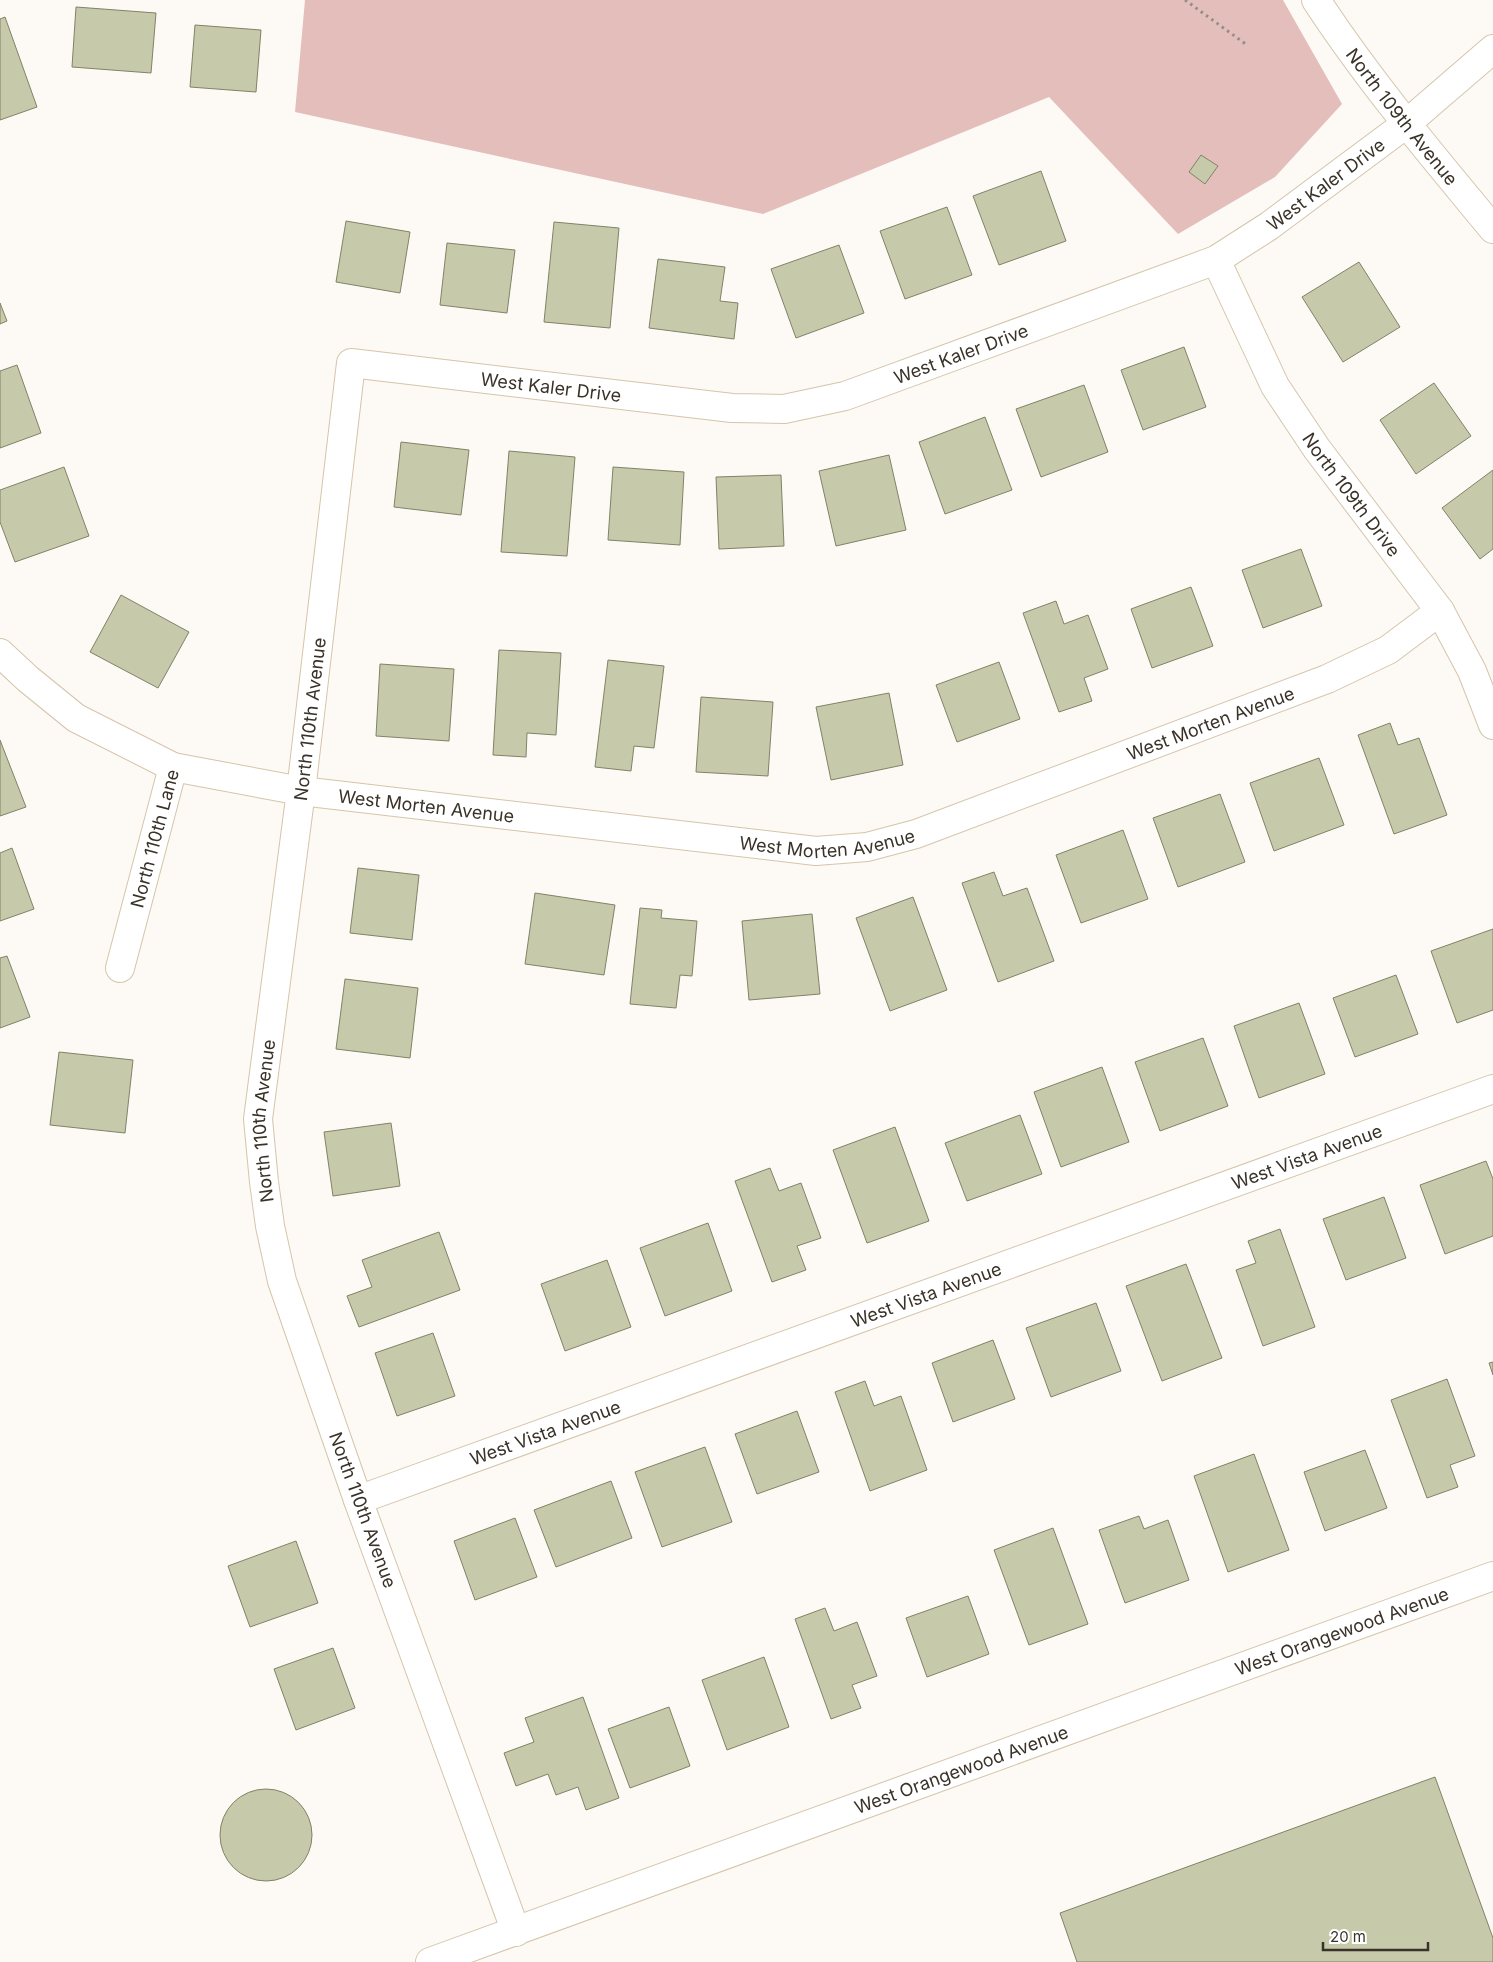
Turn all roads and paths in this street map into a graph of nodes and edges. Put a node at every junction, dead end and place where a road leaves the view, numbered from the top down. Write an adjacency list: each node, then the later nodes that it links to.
1 (1184, 0): 3 (path)
2 (1316, 0): 5 (street, North 109th Avenue)
3 (1247, 45)
4 (1493, 49): 5 (street, West Kaler Drive)
5 (1406, 124): 6 (street, North 109th Avenue); 7 (street, West Kaler Drive)
6 (1493, 229)
7 (1216, 260): 8 (street, West Kaler Drive); 9 (street, North 109th Drive)
8 (351, 363): 13 (street, North 110th Avenue)
9 (1440, 611): 11 (street, North 109th Drive); 13 (street, West Morten Avenue)
10 (0, 653): 12 (street, North 110th Lane)
11 (1493, 725)
12 (173, 767): 13 (street, West Morten Avenue); 14 (street, North 110th Lane)
13 (301, 791): 16 (street, North 110th Avenue)
14 (120, 968)
15 (1493, 1089): 16 (street, West Vista Avenue)
16 (358, 1500): 18 (street, North 110th Avenue)
17 (1493, 1576): 18 (street, West Orangewood Avenue)
18 (516, 1932): 19 (street, West Orangewood Avenue)
19 (430, 1962)

